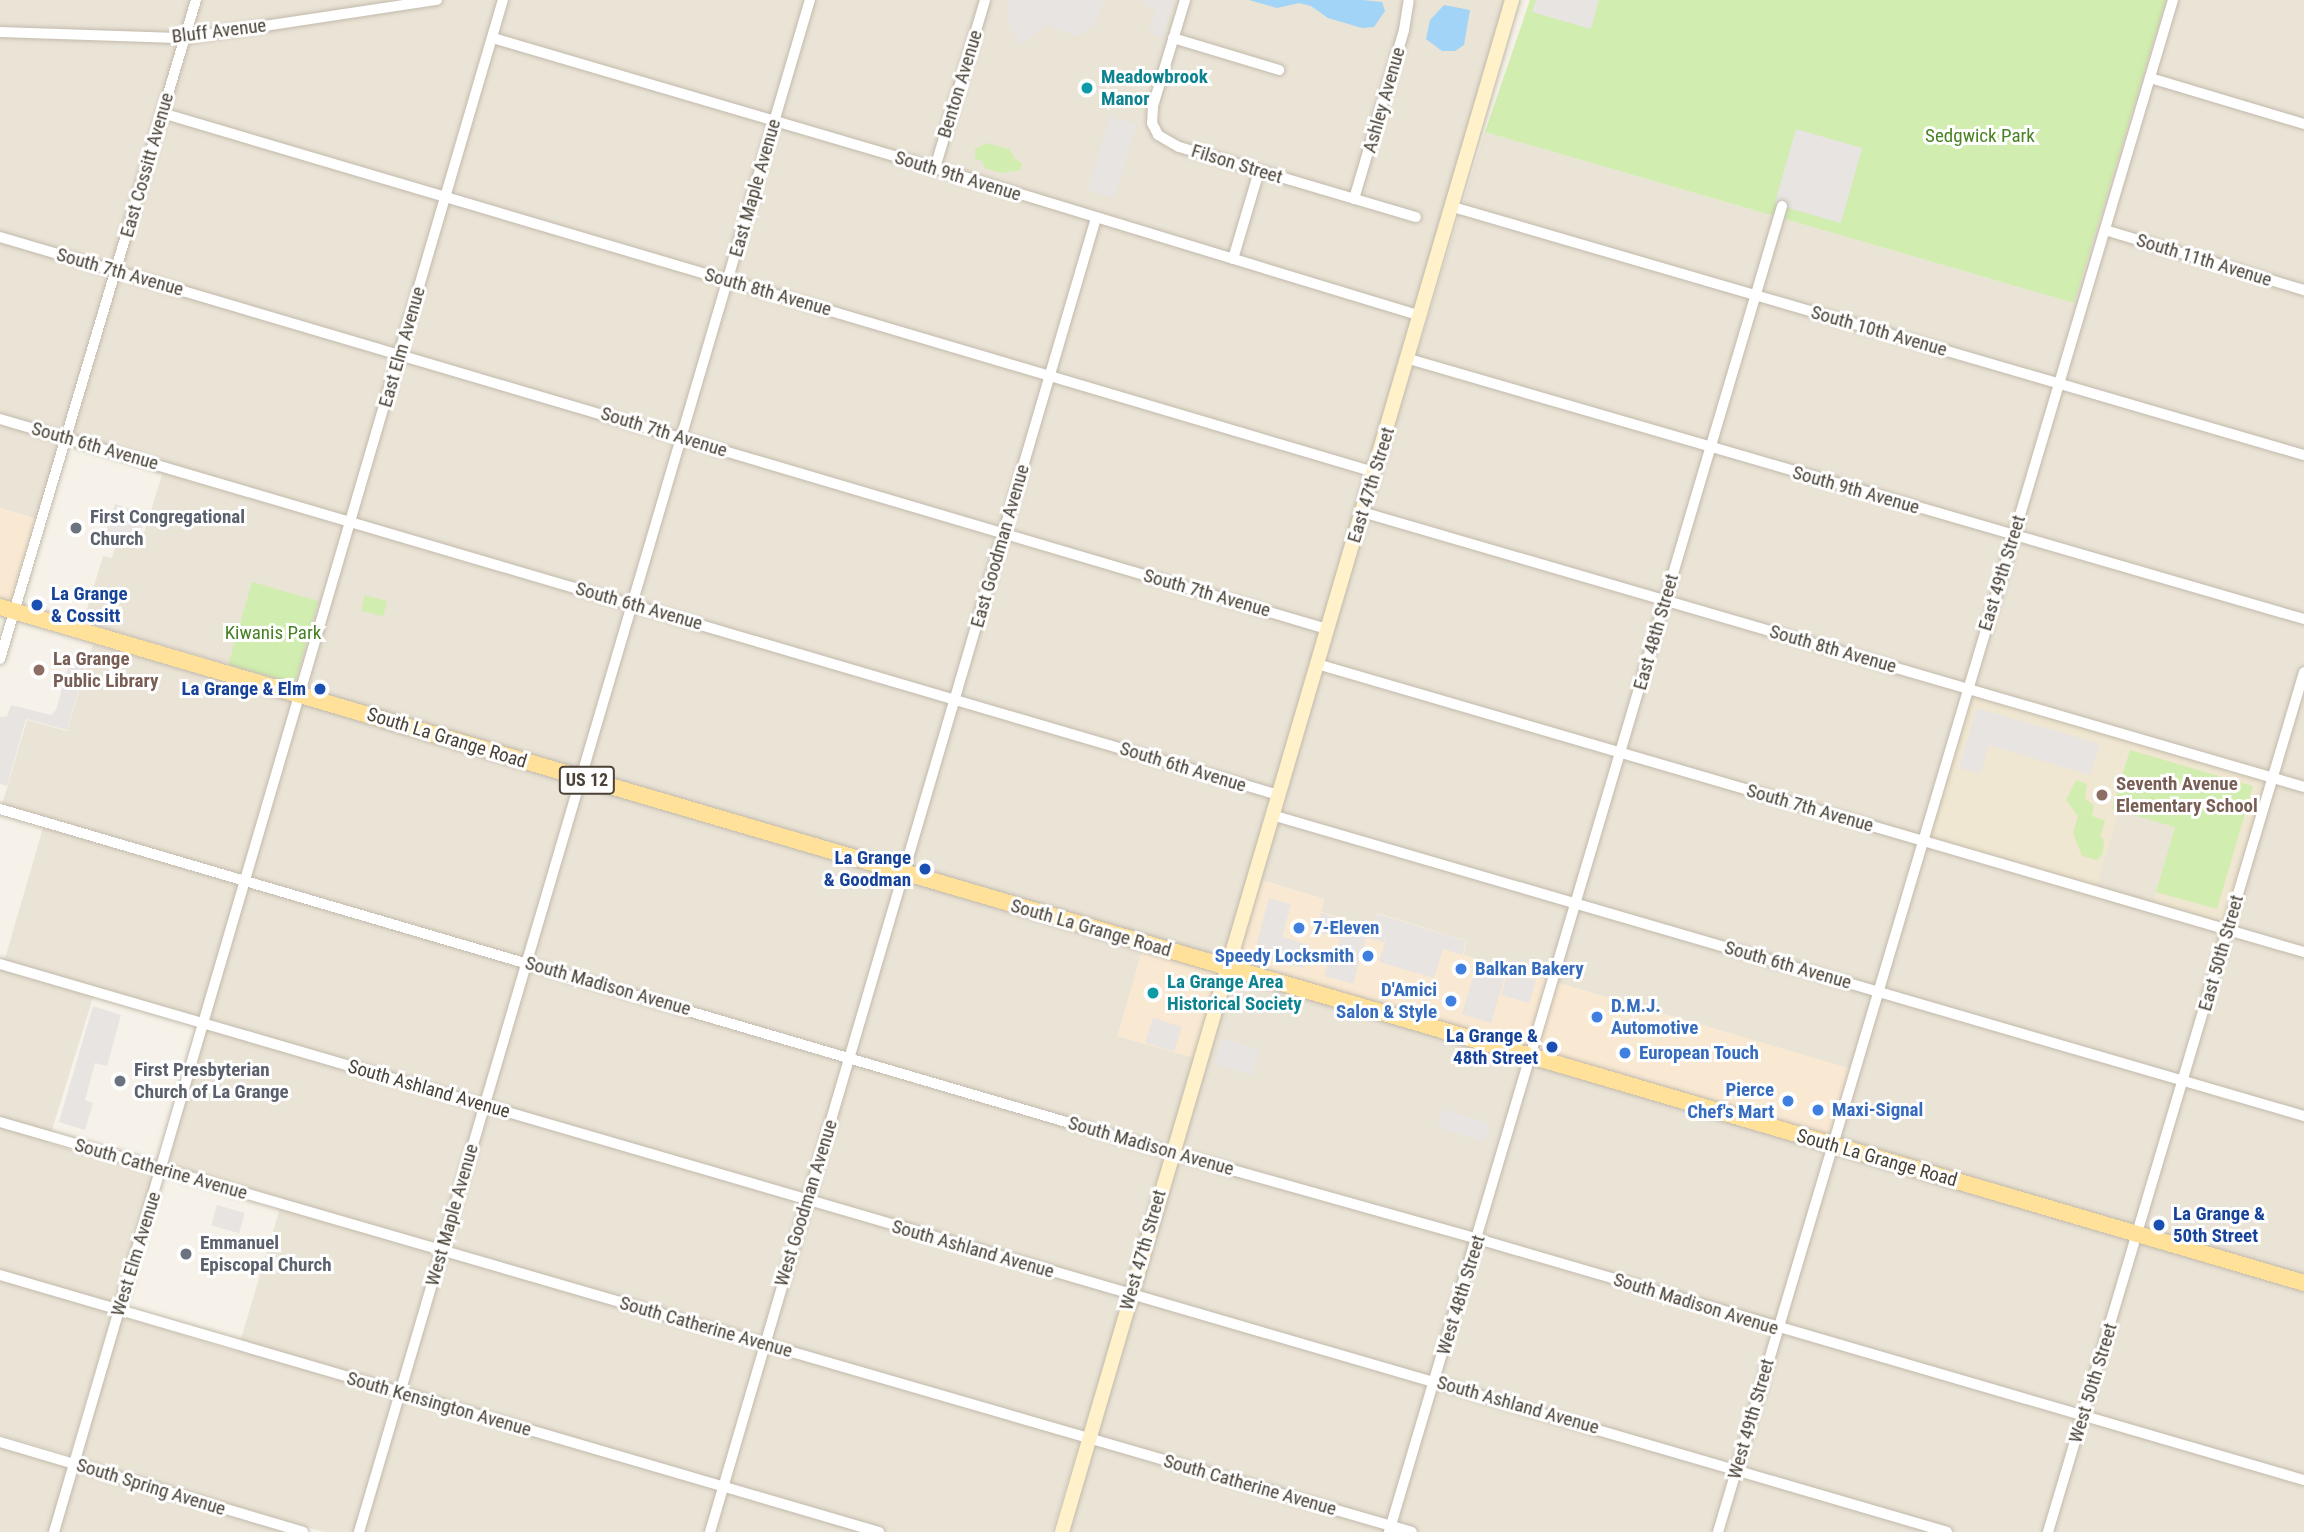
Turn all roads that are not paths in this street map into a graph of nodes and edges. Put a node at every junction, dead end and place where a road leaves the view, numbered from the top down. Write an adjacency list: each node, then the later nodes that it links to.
1 (196, 0): 11 (street, East Cossitt Avenue)
2 (436, 0): 11 (street, Bluff Avenue)
3 (503, 0): 12 (street, East Elm Avenue)
4 (810, 0): 17 (street, East Maple Avenue)
5 (985, 0): 19 (street, Benton Avenue)
6 (1185, 0): 13 (street, Filson Street)
7 (1409, 0): 22 (street, Ashley Avenue)
8 (1512, 0): 24 (main road, East 47th Street)
9 (2173, 0): 15 (street, East 49th Street)
10 (0, 32): 11 (street, Bluff Avenue)
11 (184, 38): 16 (street, East Cossitt Avenue)
12 (493, 38): 17 (street, South 9th Avenue); 21 (street, East Elm Avenue)
13 (1173, 38): 14 (street); 20 (street, Filson Street)
14 (1279, 70)
15 (2150, 78): 18 (street); 27 (street, East 49th Street)
16 (162, 113): 21 (street, South 8th Avenue); 30 (street, East Cossitt Avenue)
17 (774, 123): 19 (street, South 9th Avenue); 31 (street, East Maple Avenue)
18 (2304, 124)
19 (935, 168): 26 (street, South 9th Avenue)
20 (1259, 171): 22 (street, Filson Street); 29 (street)
21 (447, 197): 31 (street, South 8th Avenue); 35 (street, East Elm Avenue)
22 (1354, 199): 25 (street, Filson Street)
23 (1782, 206): 33 (street, East 48th Street)
24 (1453, 207): 33 (street, South 10th Avenue); 34 (main road, East 47th Street)
25 (1416, 217)
26 (1096, 218): 29 (street, South 9th Avenue); 37 (street, East Goodman Avenue)
27 (2105, 230): 32 (street, South 11th Avenue); 38 (street, East 49th Street)
28 (0, 237): 30 (street, South 7th Avenue)
29 (1233, 259): 34 (street, South 9th Avenue)
30 (116, 271): 35 (street, South 7th Avenue); 40 (street, East Cossitt Avenue)
31 (727, 281): 37 (street, South 8th Avenue); 41 (street, East Maple Avenue)
32 (2304, 290)
33 (1756, 296): 38 (street, South 10th Avenue); 42 (street, East 48th Street)
34 (1421, 316): 36 (main road, East 47th Street)
35 (400, 354): 41 (street, South 7th Avenue); 46 (street, East Elm Avenue)
36 (1409, 359): 42 (street, South 9th Avenue); 44 (main road, East 47th Street)
37 (1050, 374): 44 (street, South 8th Avenue); 47 (street, East Goodman Avenue)
38 (2059, 383): 43 (street, South 10th Avenue); 48 (street, East 49th Street)
39 (0, 419): 40 (street, South 6th Avenue)
40 (67, 438): 46 (street, South 6th Avenue); 51 (street, East Cossitt Avenue)
41 (681, 438): 47 (street, South 7th Avenue); 50 (street, East Maple Avenue)
42 (1710, 447): 48 (street, South 9th Avenue); 49 (street, East 48th Street)
43 (2304, 455)
44 (1374, 472): 45 (main road, East 47th Street)
45 (1362, 512): 49 (street, South 8th Avenue); 53 (main road, East 47th Street)
46 (351, 520): 50 (street, South 6th Avenue); 58 (street, East Elm Avenue)
47 (1004, 533): 53 (street, South 7th Avenue); 59 (street, East Goodman Avenue)
48 (2013, 536): 52 (street, South 9th Avenue); 57 (street, East 49th Street)
49 (1665, 601): 57 (street, South 8th Avenue); 60 (street, East 48th Street)
50 (632, 604): 59 (street, South 6th Avenue); 61 (street, East Maple Avenue)
51 (7, 609): 54 (street, East Cossitt Avenue); 58 (main road, South La Grange Road / US 12)
52 (2304, 619)
53 (1327, 629): 55 (main road, East 47th Street)
54 (0, 659)
55 (1317, 664): 60 (street, South 7th Avenue); 64 (main road, East 47th Street)
56 (2304, 672): 62 (street, East 50th Street)
57 (1968, 689): 62 (street, South 8th Avenue); 67 (street, East 49th Street)
58 (300, 695): 61 (main road, South La Grange Road / US 12); 69 (street, West Elm Avenue)
59 (955, 698): 64 (street, South 6th Avenue); 68 (street, East Goodman Avenue)
60 (1621, 752): 67 (street, South 7th Avenue); 70 (street, East 48th Street)
61 (581, 778): 68 (main road, South La Grange Road / US 12); 73 (street, West Maple Avenue)
62 (2273, 778): 63 (street, South 8th Avenue); 71 (street, East 50th Street)
63 (2304, 787)
64 (1278, 795): 66 (main road, East 47th Street)
65 (0, 809): 69 (street, South Madison Avenue)
66 (1272, 815): 70 (street, South 6th Avenue); 75 (main road, East 47th Street)
67 (1922, 840): 71 (street, South 7th Avenue); 76 (street, East 49th Street)
68 (904, 874): 75 (main road, South La Grange Road / US 12); 78 (street, West Goodman Avenue)
69 (246, 880): 73 (street, South Madison Avenue); 77 (street, West Elm Avenue)
70 (1576, 904): 76 (street, South 6th Avenue); 79 (street, East 48th Street)
71 (2228, 930): 72 (street, South 7th Avenue); 80 (street, East 50th Street)
72 (2304, 952)
73 (527, 962): 78 (street, South Madison Avenue); 81 (street, West Maple Avenue)
74 (0, 964): 77 (street, South Ashland Avenue)
75 (1226, 968): 79 (main road, South La Grange Road / US 12); 85 (main road, West 47th Street)
76 (1877, 992): 80 (street, South 6th Avenue); 84 (street, East 49th Street)
77 (204, 1023): 81 (street, South Ashland Avenue); 86 (street, West Elm Avenue)
78 (850, 1057): 85 (street, South Madison Avenue); 87 (street, West Goodman Avenue)
79 (1530, 1057): 84 (main road, South La Grange Road / US 12); 89 (street, West 48th Street)
80 (2183, 1081): 82 (street, South 6th Avenue); 88 (street, East 50th Street)
81 (484, 1105): 87 (street, South Ashland Avenue); 90 (street, West Maple Avenue)
82 (2304, 1116)
83 (0, 1122): 86 (street, South Catherine Avenue)
84 (1832, 1145): 88 (main road, South La Grange Road / US 12); 95 (street, West 49th Street)
85 (1172, 1153): 89 (street, South Madison Avenue); 93 (main road, West 47th Street)
86 (162, 1169): 90 (street, South Catherine Avenue); 94 (street, West Elm Avenue)
87 (807, 1200): 93 (street, South Ashland Avenue); 96 (street, West Goodman Avenue)
88 (2138, 1234): 92 (main road, South La Grange Road / US 12); 99 (street, West 50th Street)
89 (1478, 1239): 95 (street, South Madison Avenue); 97 (street, West 48th Street)
90 (441, 1250): 96 (street, South Catherine Avenue); 98 (street, West Maple Avenue)
91 (0, 1276): 94 (street, South Kensington Avenue)
92 (2304, 1283)
93 (1129, 1296): 97 (street, South Ashland Avenue); 100 (main road, West 47th Street)
94 (118, 1309): 98 (street, South Kensington Avenue); 102 (street, West Elm Avenue)
95 (1777, 1328): 99 (street, South Madison Avenue); 103 (street, West 49th Street)
96 (764, 1344): 100 (street, South Catherine Avenue); 105 (street, West Goodman Avenue)
97 (1434, 1381): 103 (street, South Ashland Avenue); 106 (street, West 48th Street)
98 (400, 1393): 105 (street, South Kensington Avenue); 109 (street, West Maple Avenue)
99 (2083, 1417): 104 (street, South Madison Avenue); 116 (street, West 50th Street)
100 (1089, 1438): 106 (street, South Catherine Avenue); 112 (main road, West 47th Street)
101 (0, 1442): 102 (street, South Spring Avenue)
102 (75, 1464): 107 (street, West Elm Avenue); 108 (street, South Spring Avenue)
103 (1736, 1469): 114 (street, West 49th Street); 115 (street, South Ashland Avenue)
104 (2304, 1480)
105 (723, 1486): 110 (street, West Goodman Avenue); 111 (street, South Kensington Avenue)
106 (1390, 1529): 113 (street, South Catherine Avenue)
107 (54, 1532)
108 (303, 1532)
109 (359, 1532)
110 (709, 1532)
111 (879, 1532)
112 (1062, 1532)
113 (1412, 1532)
114 (1718, 1532)
115 (1947, 1532)
116 (2048, 1532)

